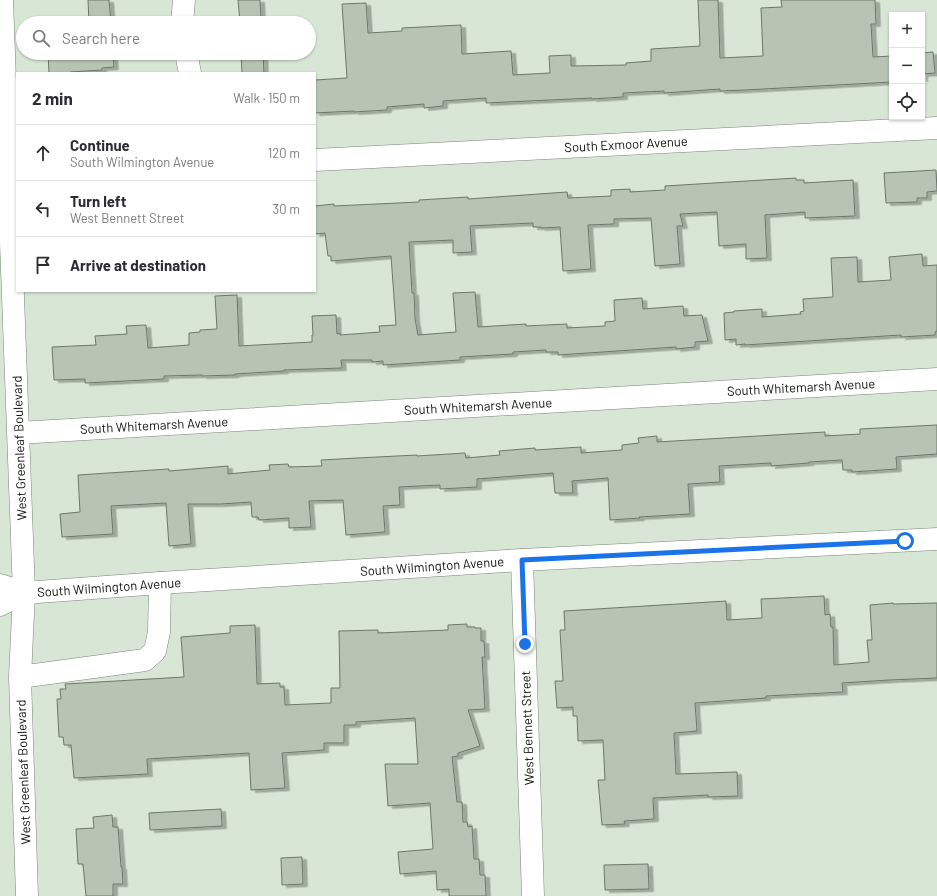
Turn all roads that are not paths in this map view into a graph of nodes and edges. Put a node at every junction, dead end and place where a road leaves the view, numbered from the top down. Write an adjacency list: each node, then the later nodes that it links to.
1 (2, 0): 8 (street, West Greenleaf Boulevard)
2 (184, 0): 3 (street)
3 (183, 16)
4 (187, 60): 5 (street)
5 (190, 72)
6 (937, 128): 7 (street, South Exmoor Avenue)
7 (316, 160)
8 (14, 272): 10 (street, West Greenleaf Boulevard)
9 (937, 379): 10 (street, South Whitemarsh Avenue)
10 (18, 434): 15 (street, West Greenleaf Boulevard)
11 (937, 539): 12 (street, South Wilmington Avenue)
12 (522, 560): 13 (street, South Wilmington Avenue); 19 (street, West Bennett Street)
13 (160, 583): 15 (street, South Wilmington Avenue); 17 (street)
14 (0, 585): 15 (street, South Wilmington Avenue)
15 (24, 593): 16 (street, South Wilmington Avenue); 17 (street, West Greenleaf Boulevard)
16 (0, 605)
17 (20, 677): 18 (street, West Greenleaf Boulevard)
18 (27, 896)
19 (533, 896)

